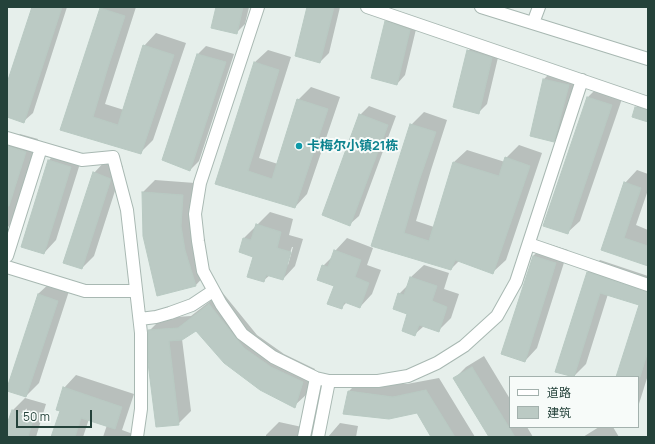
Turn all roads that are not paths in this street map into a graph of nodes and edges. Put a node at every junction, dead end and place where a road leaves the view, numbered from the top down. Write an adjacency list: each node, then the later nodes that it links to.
1 (258, 7): 15 (street)
2 (367, 7): 7 (street)
3 (481, 7): 5 (street)
4 (539, 7): 5 (street)
5 (533, 23): 6 (street)
6 (648, 59)
7 (582, 80): 8 (street); 11 (street)
8 (648, 103)
9 (7, 138): 10 (street)
10 (41, 148): 12 (street); 16 (street)
11 (529, 244): 14 (street); 19 (street)
12 (7, 256)
13 (7, 268): 16 (street)
14 (648, 285)
15 (213, 290): 17 (street); 18 (street)
16 (136, 291): 17 (street)
17 (140, 319): 20 (street)
18 (316, 378): 19 (street); 21 (street)
19 (329, 381): 22 (street)
20 (137, 437)
21 (304, 437)
22 (318, 437)

